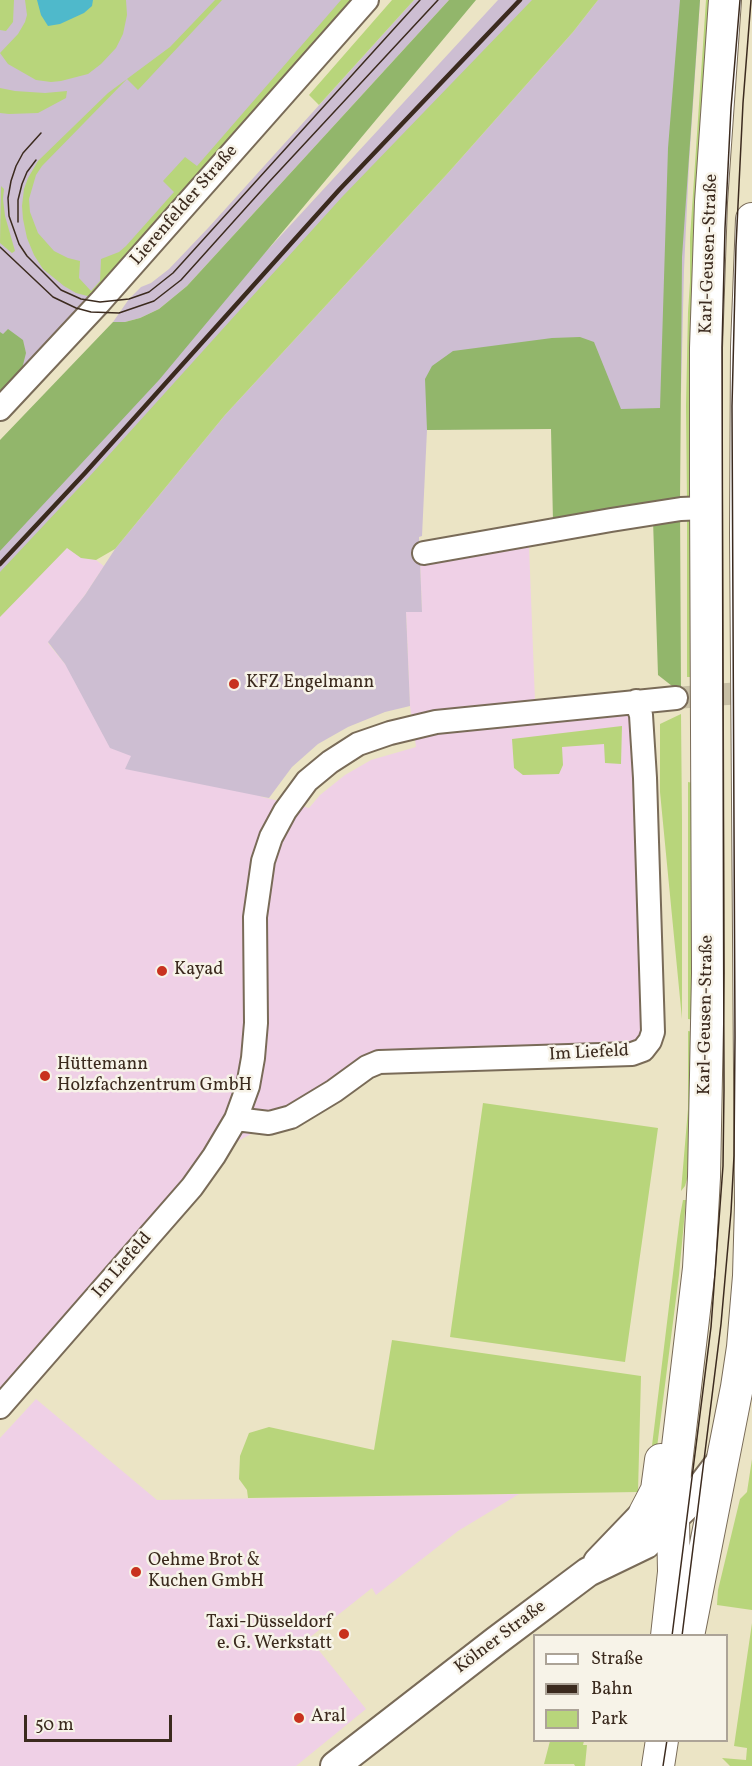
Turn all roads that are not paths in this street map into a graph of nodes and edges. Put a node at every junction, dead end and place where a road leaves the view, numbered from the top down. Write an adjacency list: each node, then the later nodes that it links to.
1 (367, 0): 4 (street, Lierenfelder Straße)
2 (725, 0): 5 (main road, Karl-Geusen-Straße)
3 (752, 219): 11 (main road)
4 (0, 409)
5 (706, 508): 6 (street); 12 (main road, Karl-Geusen-Straße)
6 (424, 554)
7 (676, 698): 8 (street, Im Liefeld)
8 (636, 701): 9 (street, Im Liefeld); 9 (street, Im Liefeld)
9 (236, 1119): 10 (street, Im Liefeld)
10 (0, 1407)
11 (722, 1460): 12 (street); 14 (main road)
12 (659, 1516): 13 (street, Kölner Straße); 14 (main road); 15 (street)
13 (646, 1544): 14 (street); 15 (street, Kölner Straße)
14 (688, 1568): 16 (main road); 17 (main road)
15 (588, 1572): 18 (street, Kölner Straße)
16 (667, 1634)
17 (688, 1634)
18 (335, 1766)

